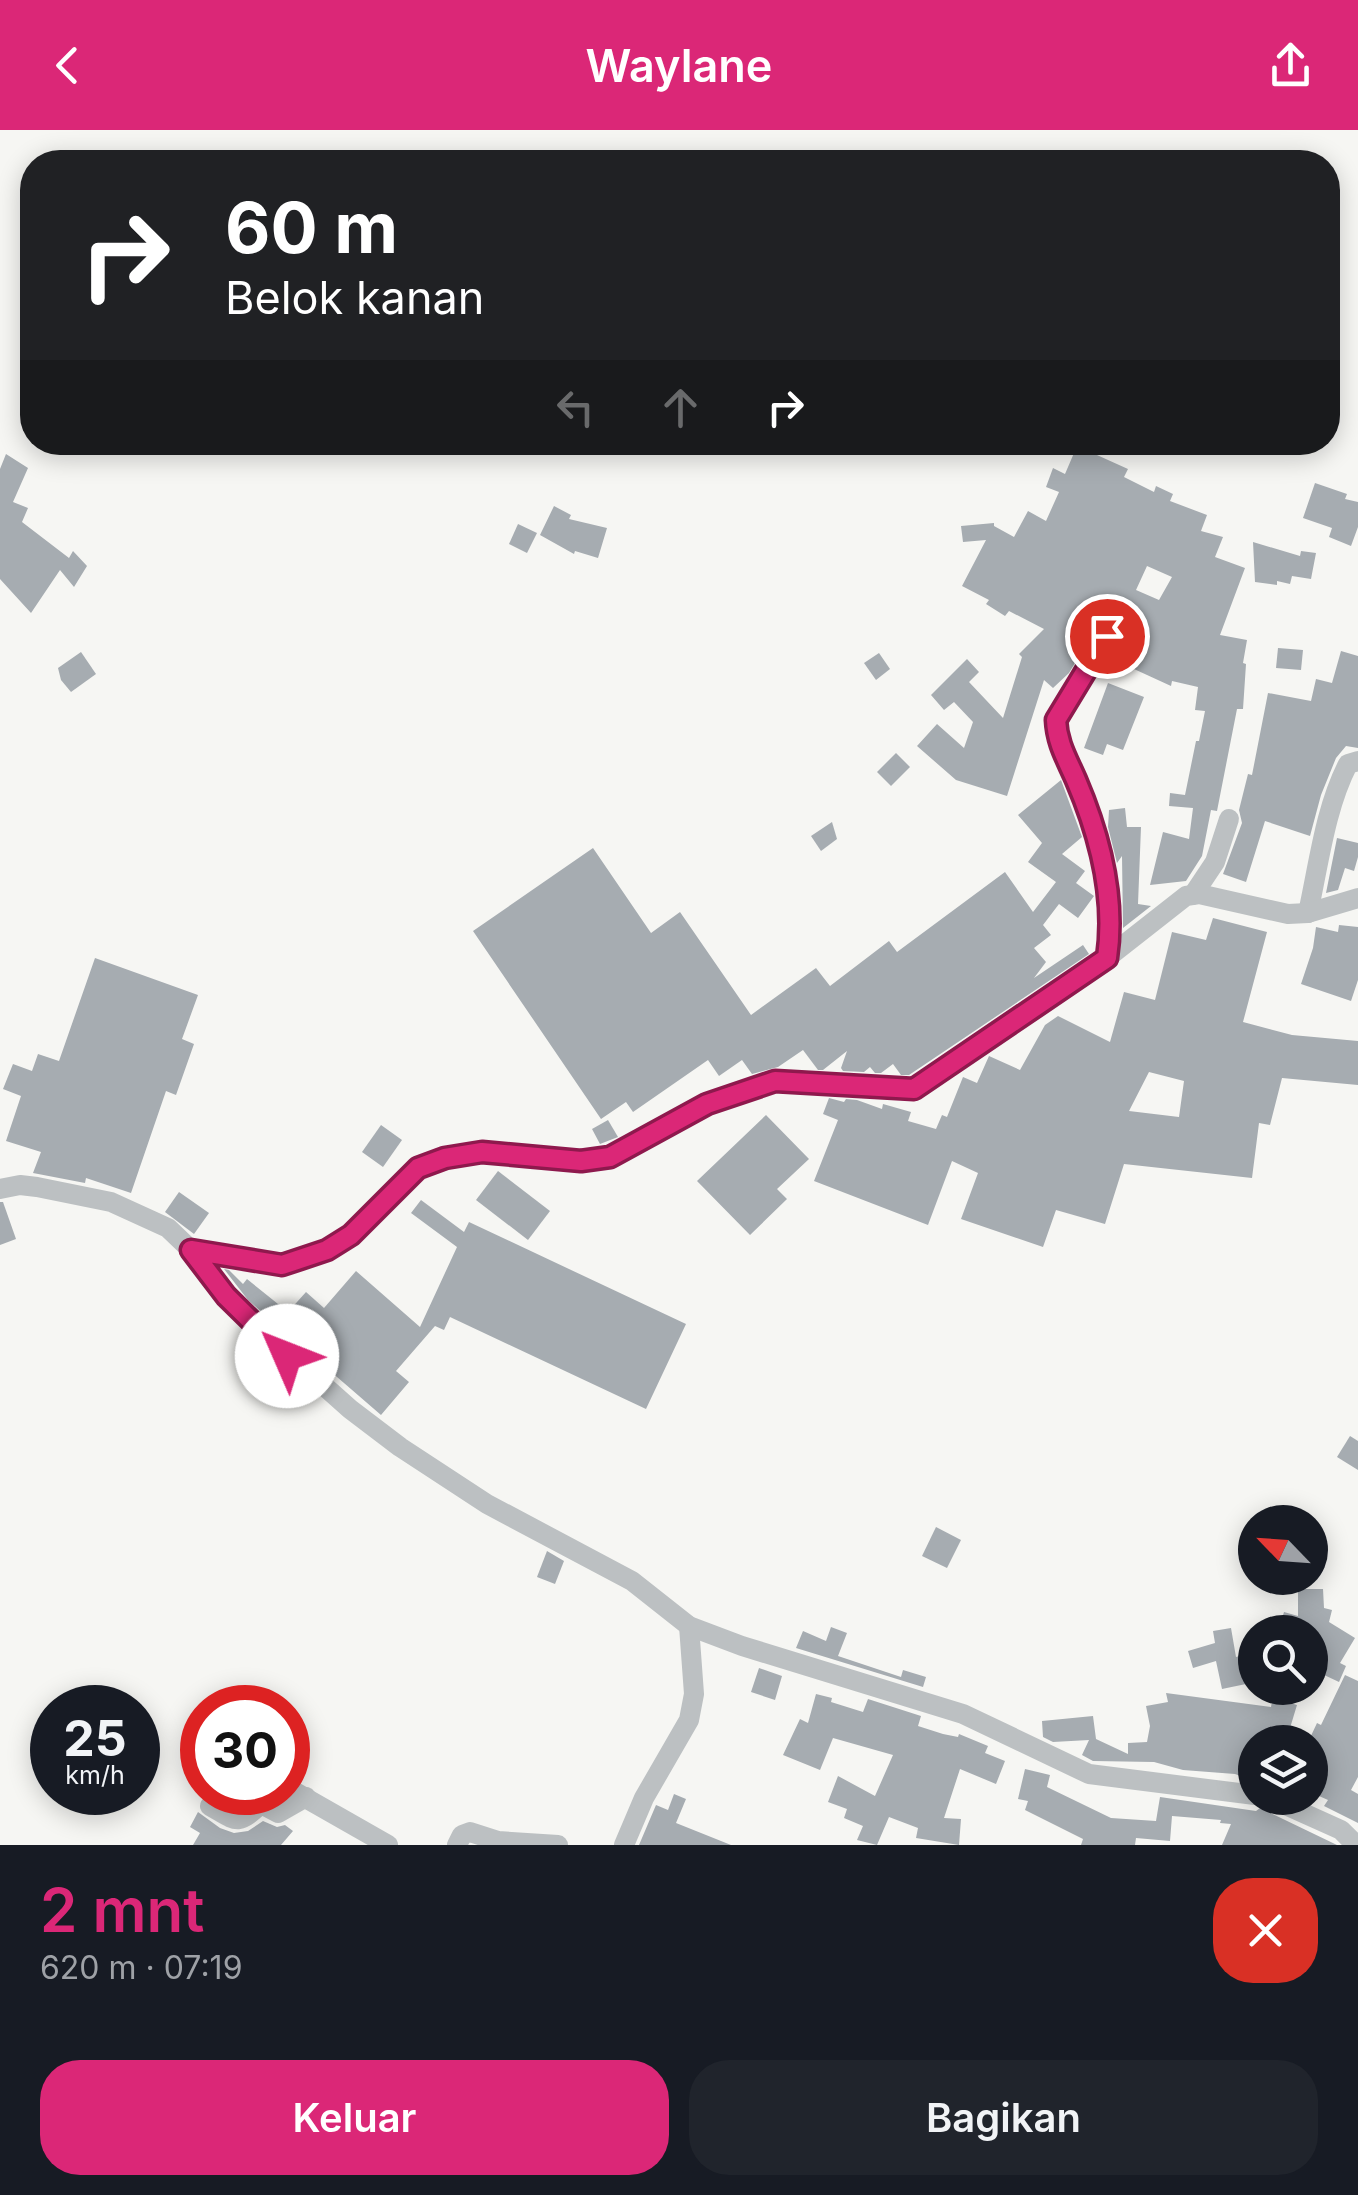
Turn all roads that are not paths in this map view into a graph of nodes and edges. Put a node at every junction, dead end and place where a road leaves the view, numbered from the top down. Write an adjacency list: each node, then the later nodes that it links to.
1 (1107, 636): 7 (street)
2 (1358, 761): 6 (street)
3 (1229, 819): 4 (street)
4 (1193, 895): 6 (street); 7 (street)
5 (1358, 898): 6 (street)
6 (1308, 913)
7 (1107, 958): 9 (street)
8 (0, 1189): 9 (street)
9 (191, 1250): 10 (street)
10 (689, 1626): 11 (street); 19 (street)
11 (1238, 1793)
12 (310, 1800): 16 (street)
13 (226, 1815): 14 (street)
14 (250, 1815)
15 (1308, 1815): 20 (street)
16 (388, 1845)
17 (456, 1845): 18 (street)
18 (558, 1845)
19 (624, 1845)
20 (1356, 1845)

